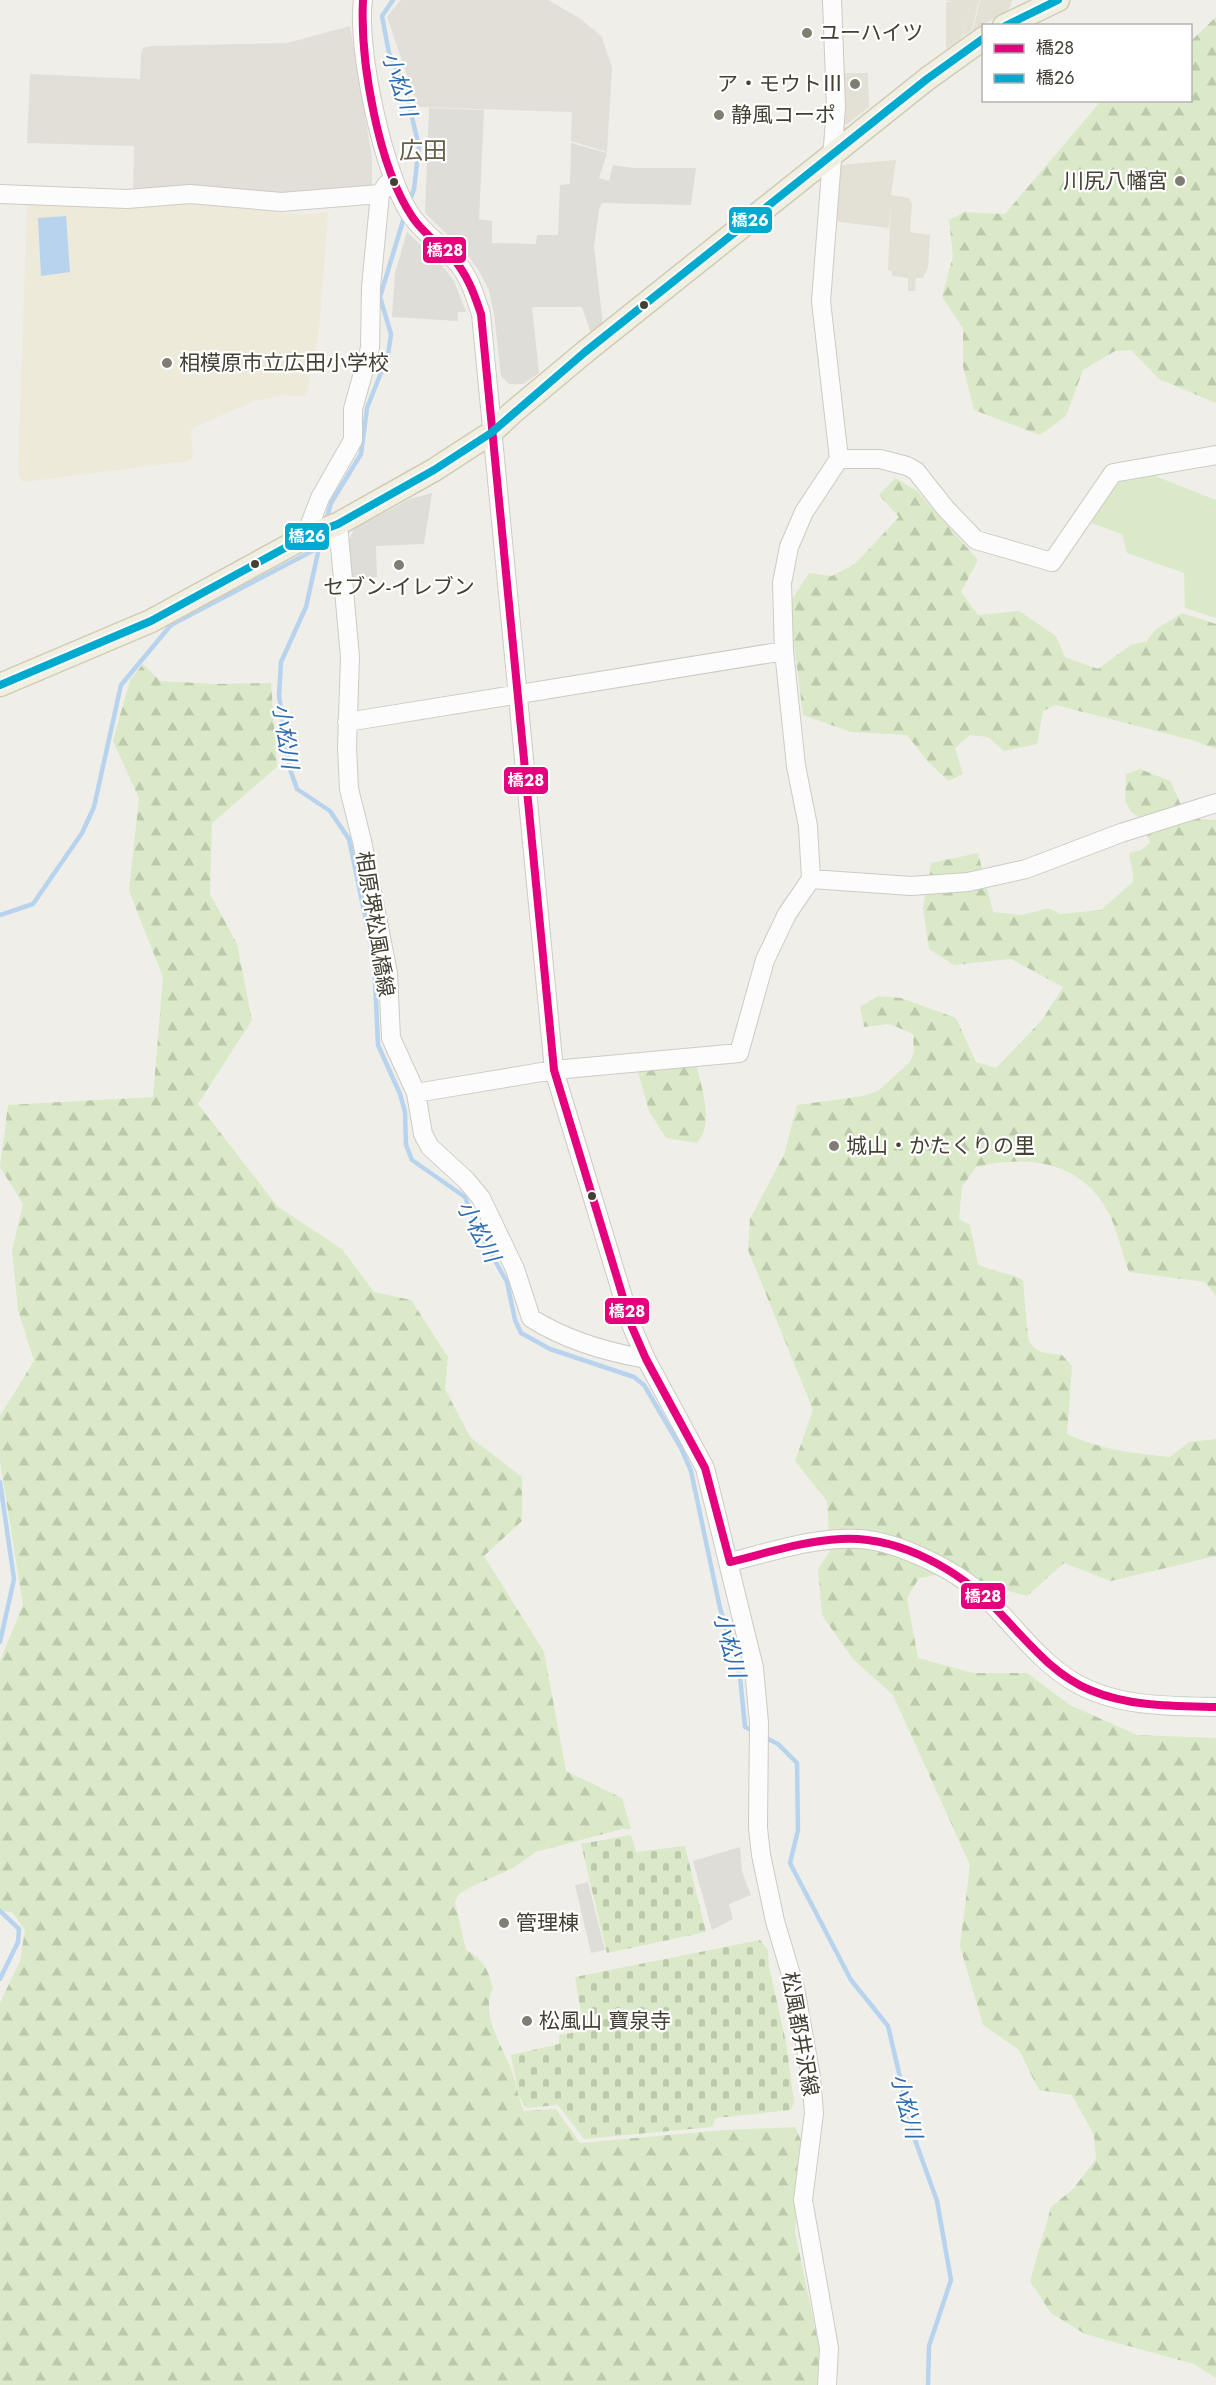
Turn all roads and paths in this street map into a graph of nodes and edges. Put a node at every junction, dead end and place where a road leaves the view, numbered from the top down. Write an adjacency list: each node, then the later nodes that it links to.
1 (363, 0): 7 (street, 相原堺松風橋線)
2 (832, 0): 6 (street)
3 (1058, 0): 4 (main road)
4 (1008, 24)
5 (982, 39): 6 (main road)
6 (832, 155): 9 (main road); 11 (street)
7 (389, 185): 8 (street); 9 (street); 12 (street, 相原堺松風橋線)
8 (0, 195)
9 (491, 433): 12 (main road); 15 (street)
10 (1216, 455): 11 (street)
11 (839, 459): 13 (street)
12 (321, 530): 14 (main road); 16 (street, 相原堺松風橋線)
13 (784, 651): 15 (street); 18 (street)
14 (0, 685)
15 (516, 696): 16 (street); 19 (street)
16 (347, 722): 20 (street, 相原堺松風橋線)
17 (1216, 803): 18 (street)
18 (812, 879): 19 (street)
19 (554, 1070): 20 (street); 21 (street)
20 (416, 1093): 21 (street, 相原堺松風橋線)
21 (646, 1359): 22 (street)
22 (730, 1562): 23 (street); 24 (street, 松風都井沢線)
23 (1216, 1707)
24 (827, 2385)

